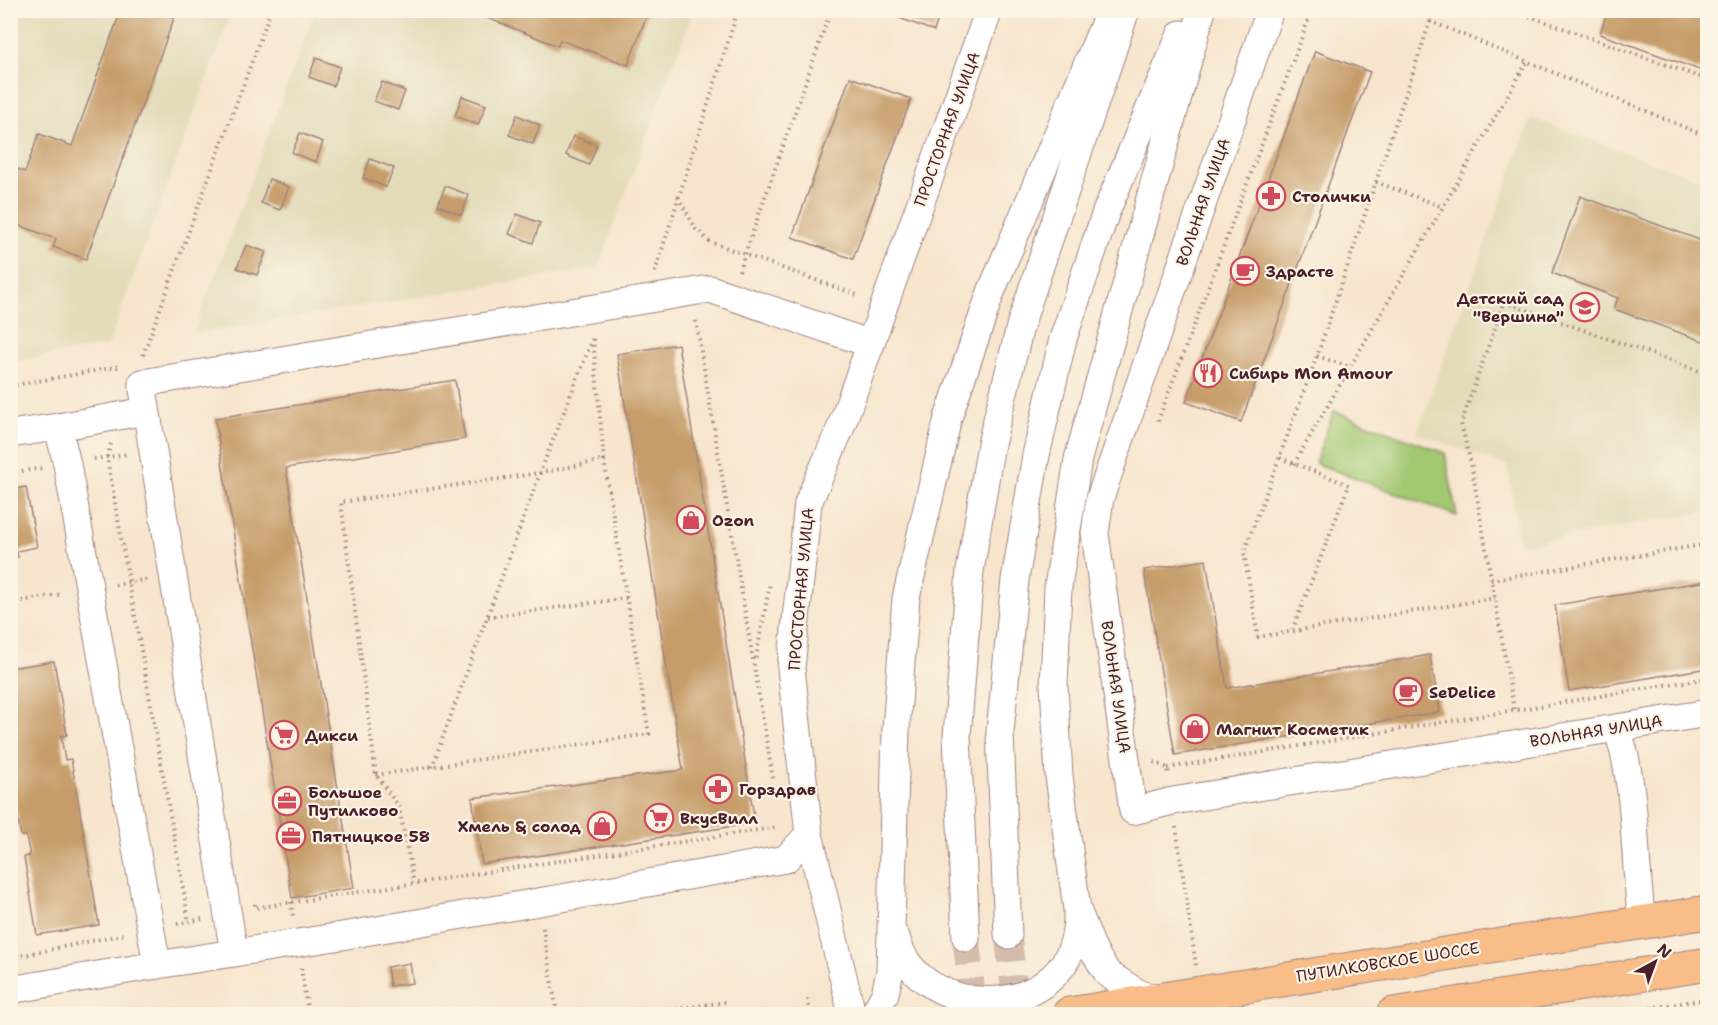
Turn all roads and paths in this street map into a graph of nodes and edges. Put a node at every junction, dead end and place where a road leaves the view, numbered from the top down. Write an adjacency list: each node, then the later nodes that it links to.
1 (738, 10): 17 (path)
2 (831, 10): 19 (path)
3 (990, 10): 27 (street, ПРОСТОРНАЯ УЛИЦА)
4 (1110, 10): 68 (street)
5 (1126, 10): 70 (street)
6 (1191, 10): 69 (street)
7 (1202, 10): 65 (street)
8 (1270, 10): 56 (street, ВОЛЬНАЯ УЛИЦА)
9 (1312, 10): 34 (path)
10 (1434, 10): 12 (path)
11 (1512, 10): 14 (path)
12 (1430, 21): 13 (path); 16 (path)
13 (1527, 62): 15 (path); 18 (path)
14 (1707, 80)
15 (1707, 137)
16 (1376, 182): 18 (path); 28 (path)
17 (677, 196): 19 (path); 20 (path)
18 (1443, 207): 30 (path)
19 (746, 255): 21 (path); 22 (path)
20 (654, 275)
21 (736, 277)
22 (863, 297)
23 (687, 322): 55 (path)
24 (605, 336): 25 (path)
25 (593, 338): 26 (path); 38 (path); 40 (path)
26 (581, 340)
27 (871, 344): 33 (street); 59 (street, ПРОСТОРНАЯ УЛИЦА)
28 (1317, 356): 30 (path); 37 (path)
29 (128, 365): 32 (path)
30 (1350, 367): 39 (path)
31 (1707, 374): 42 (path)
32 (10, 386)
33 (146, 411): 35 (street); 71 (street)
34 (1158, 423)
35 (58, 427): 36 (street); 73 (street)
36 (10, 434)
37 (1280, 458): 39 (path); 46 (path)
38 (604, 460): 40 (path); 43 (path)
39 (1294, 464): 46 (path)
40 (540, 472): 45 (path); 54 (path)
41 (1707, 544): 42 (path)
42 (1491, 580): 44 (path)
43 (627, 598): 45 (path); 52 (path)
44 (1495, 598): 46 (path); 48 (path)
45 (488, 616): 52 (path)
46 (1292, 631)
47 (1707, 678): 48 (path)
48 (1514, 709): 53 (path)
49 (1707, 713): 50 (street, ВОЛЬНАЯ УЛИЦА)
50 (1617, 728): 56 (street, ВОЛЬНАЯ УЛИЦА); 67 (street)
51 (1144, 759): 53 (path)
52 (432, 767): 54 (path)
53 (1168, 768): 56 (path)
54 (376, 775): 62 (path)
55 (773, 780)
56 (1173, 801): 74 (path)
57 (779, 815): 58 (path)
58 (780, 826): 60 (path); 61 (path)
59 (809, 834): 60 (street); 83 (street, ПРОСТОРНАЯ УЛИЦА)
60 (786, 860): 64 (street)
61 (533, 865): 62 (path); 64 (path)
62 (414, 884): 63 (path)
63 (254, 896)
64 (539, 902): 71 (street); 80 (path)
65 (1077, 909): 68 (street); 76 (street)
66 (1707, 912): 67 (main road, ПУТИЛКОВСКОЕ ШОССЕ)
67 (1642, 921): 76 (main road, ПУТИЛКОВСКОЕ ШОССЕ)
68 (893, 924): 84 (street)
69 (1008, 935)
70 (966, 938)
71 (234, 953): 73 (street)
72 (1707, 964): 86 (main road)
73 (157, 965): 75 (street)
74 (1197, 968)
75 (10, 990)
76 (1164, 998): 85 (main road, ПУТИЛКОВСКОЕ ШОССЕ)
77 (807, 999): 82 (path)
78 (1707, 999): 87 (path)
79 (726, 1002): 81 (path)
80 (556, 1014)
81 (676, 1014)
82 (810, 1014)
83 (852, 1014)
84 (874, 1014)
85 (1078, 1014)
86 (1392, 1014)
87 (1609, 1014)

